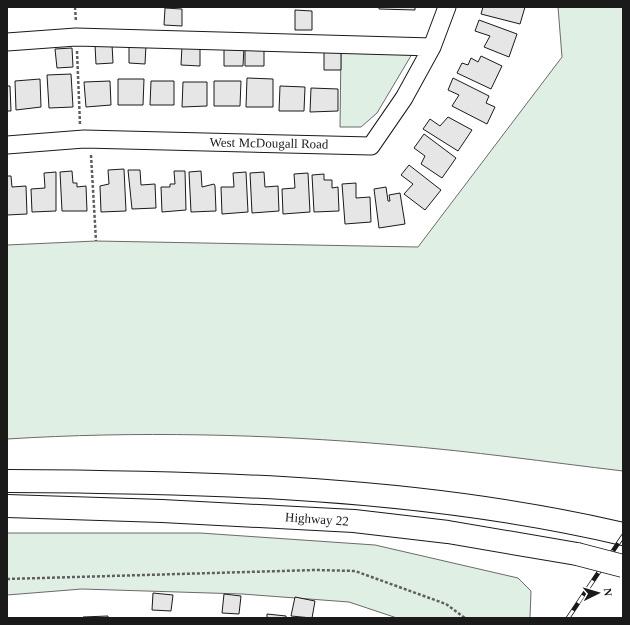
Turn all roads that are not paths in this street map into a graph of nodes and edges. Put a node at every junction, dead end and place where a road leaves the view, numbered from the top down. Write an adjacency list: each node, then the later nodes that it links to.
1 (447, 7): 3 (street, West McDougall Road)
2 (7, 42): 3 (street)
3 (432, 47): 4 (street, West McDougall Road)
4 (7, 145)
5 (7, 481): 7 (main road)
6 (7, 506): 8 (main road, Highway 22, bridge)
7 (623, 534)
8 (623, 566)

